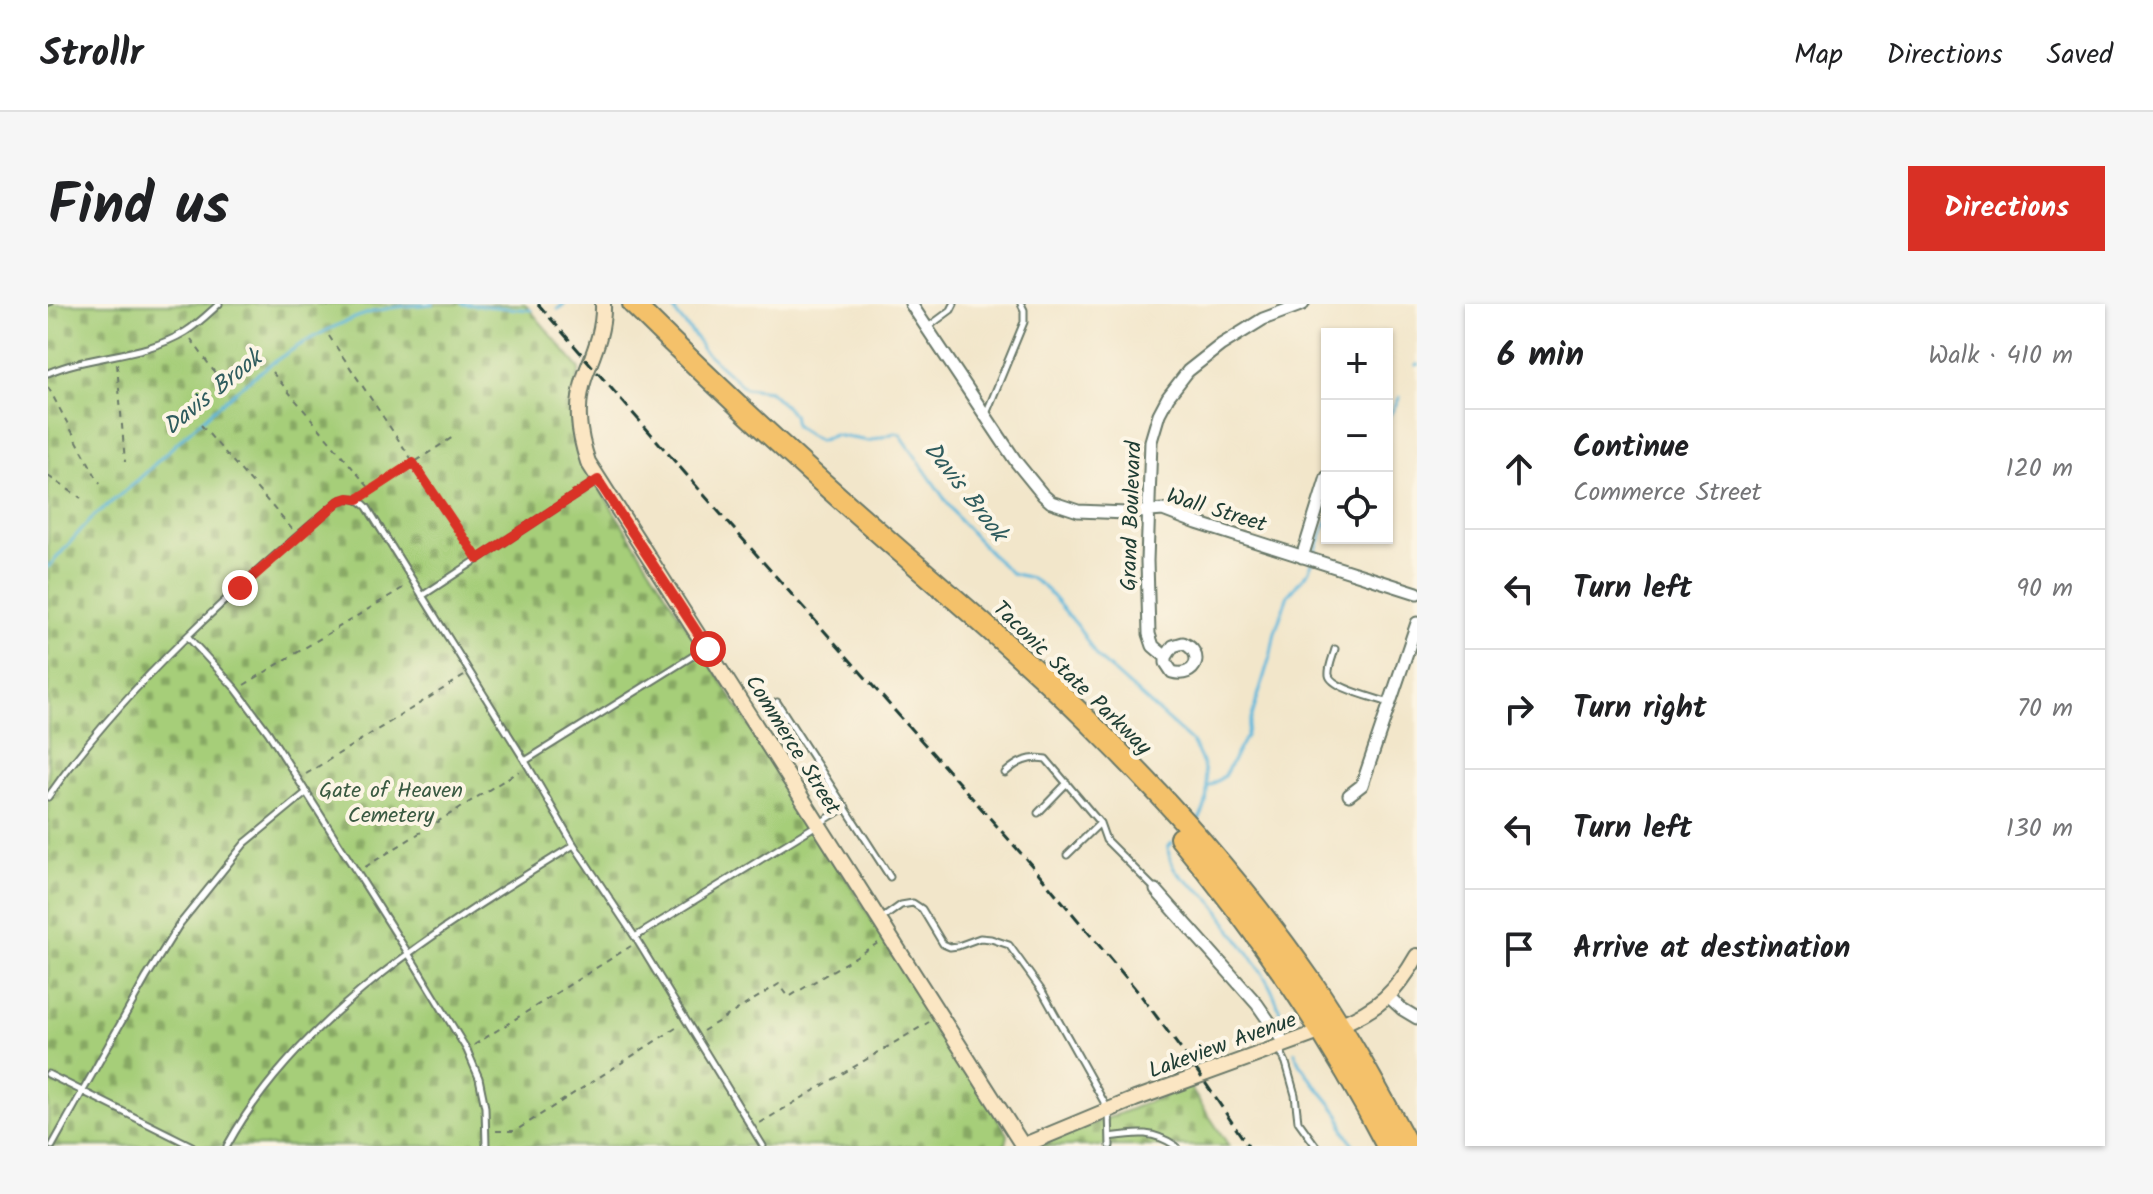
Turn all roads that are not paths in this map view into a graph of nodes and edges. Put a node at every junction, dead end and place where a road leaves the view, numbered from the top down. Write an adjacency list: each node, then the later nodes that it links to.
1 (219, 304): 10 (lane)
2 (603, 304): 12 (street, Commerce Street)
3 (616, 304): 45 (highway, Taconic State Parkway)
4 (633, 304): 45 (highway, Taconic State Parkway)
5 (912, 304): 9 (street, Wall Street)
6 (954, 304): 9 (lane)
7 (1021, 304): 11 (lane)
8 (1303, 304): 14 (street, Grand Boulevard)
9 (926, 328): 11 (street, Wall Street)
10 (48, 373)
11 (986, 415): 14 (street, Wall Street)
12 (598, 480): 17 (lane); 34 (street, Commerce Street)
13 (1321, 496): 15 (street)
14 (1148, 510): 15 (street, Wall Street); 22 (street, Grand Boulevard)
15 (1302, 557): 16 (street, Wall Street)
16 (1417, 593)
17 (422, 596): 19 (lane); 25 (lane)
18 (1417, 623): 24 (street)
19 (188, 637): 28 (lane); 30 (lane)
20 (1335, 649): 24 (lane)
21 (696, 654): 25 (lane)
22 (1166, 657)
23 (777, 702): 31 (lane)
24 (1390, 703): 29 (street)
25 (527, 763): 35 (lane)
26 (1005, 773): 27 (lane)
27 (1067, 783): 32 (lane); 33 (lane)
28 (307, 792): 41 (lane); 48 (lane)
29 (1349, 795)
30 (48, 797)
31 (846, 807): 34 (lane); 37 (lane)
32 (1038, 813)
33 (1100, 823): 36 (lane); 38 (lane)
34 (819, 824): 39 (street, Commerce Street); 40 (lane)
35 (574, 845): 40 (lane); 41 (lane)
36 (1067, 855)
37 (890, 877)
38 (1156, 890): 46 (street)
39 (879, 920): 49 (lane); 56 (street, Commerce Street)
40 (636, 940): 55 (lane)
41 (408, 953): 53 (lane); 54 (lane)
42 (1417, 956): 43 (street, Lakeview Avenue)
43 (1389, 997): 44 (street); 45 (street, Lakeview Avenue)
44 (1417, 1018)
45 (1331, 1028): 46 (street, Lakeview Avenue); 60 (highway, Taconic State Parkway); 61 (highway, Taconic State Parkway)
46 (1282, 1046): 49 (street, Lakeview Avenue); 59 (lane)
47 (48, 1074): 48 (lane)
48 (82, 1091): 51 (lane); 52 (lane)
49 (1109, 1111): 50 (lane); 56 (street, Lakeview Avenue)
50 (1110, 1137): 57 (lane); 58 (lane)
51 (52, 1146)
52 (192, 1146)
53 (227, 1146)
54 (486, 1146)
55 (763, 1146)
56 (1023, 1146)
57 (1110, 1146)
58 (1176, 1146)
59 (1316, 1146)
60 (1387, 1146)
61 (1408, 1146)

